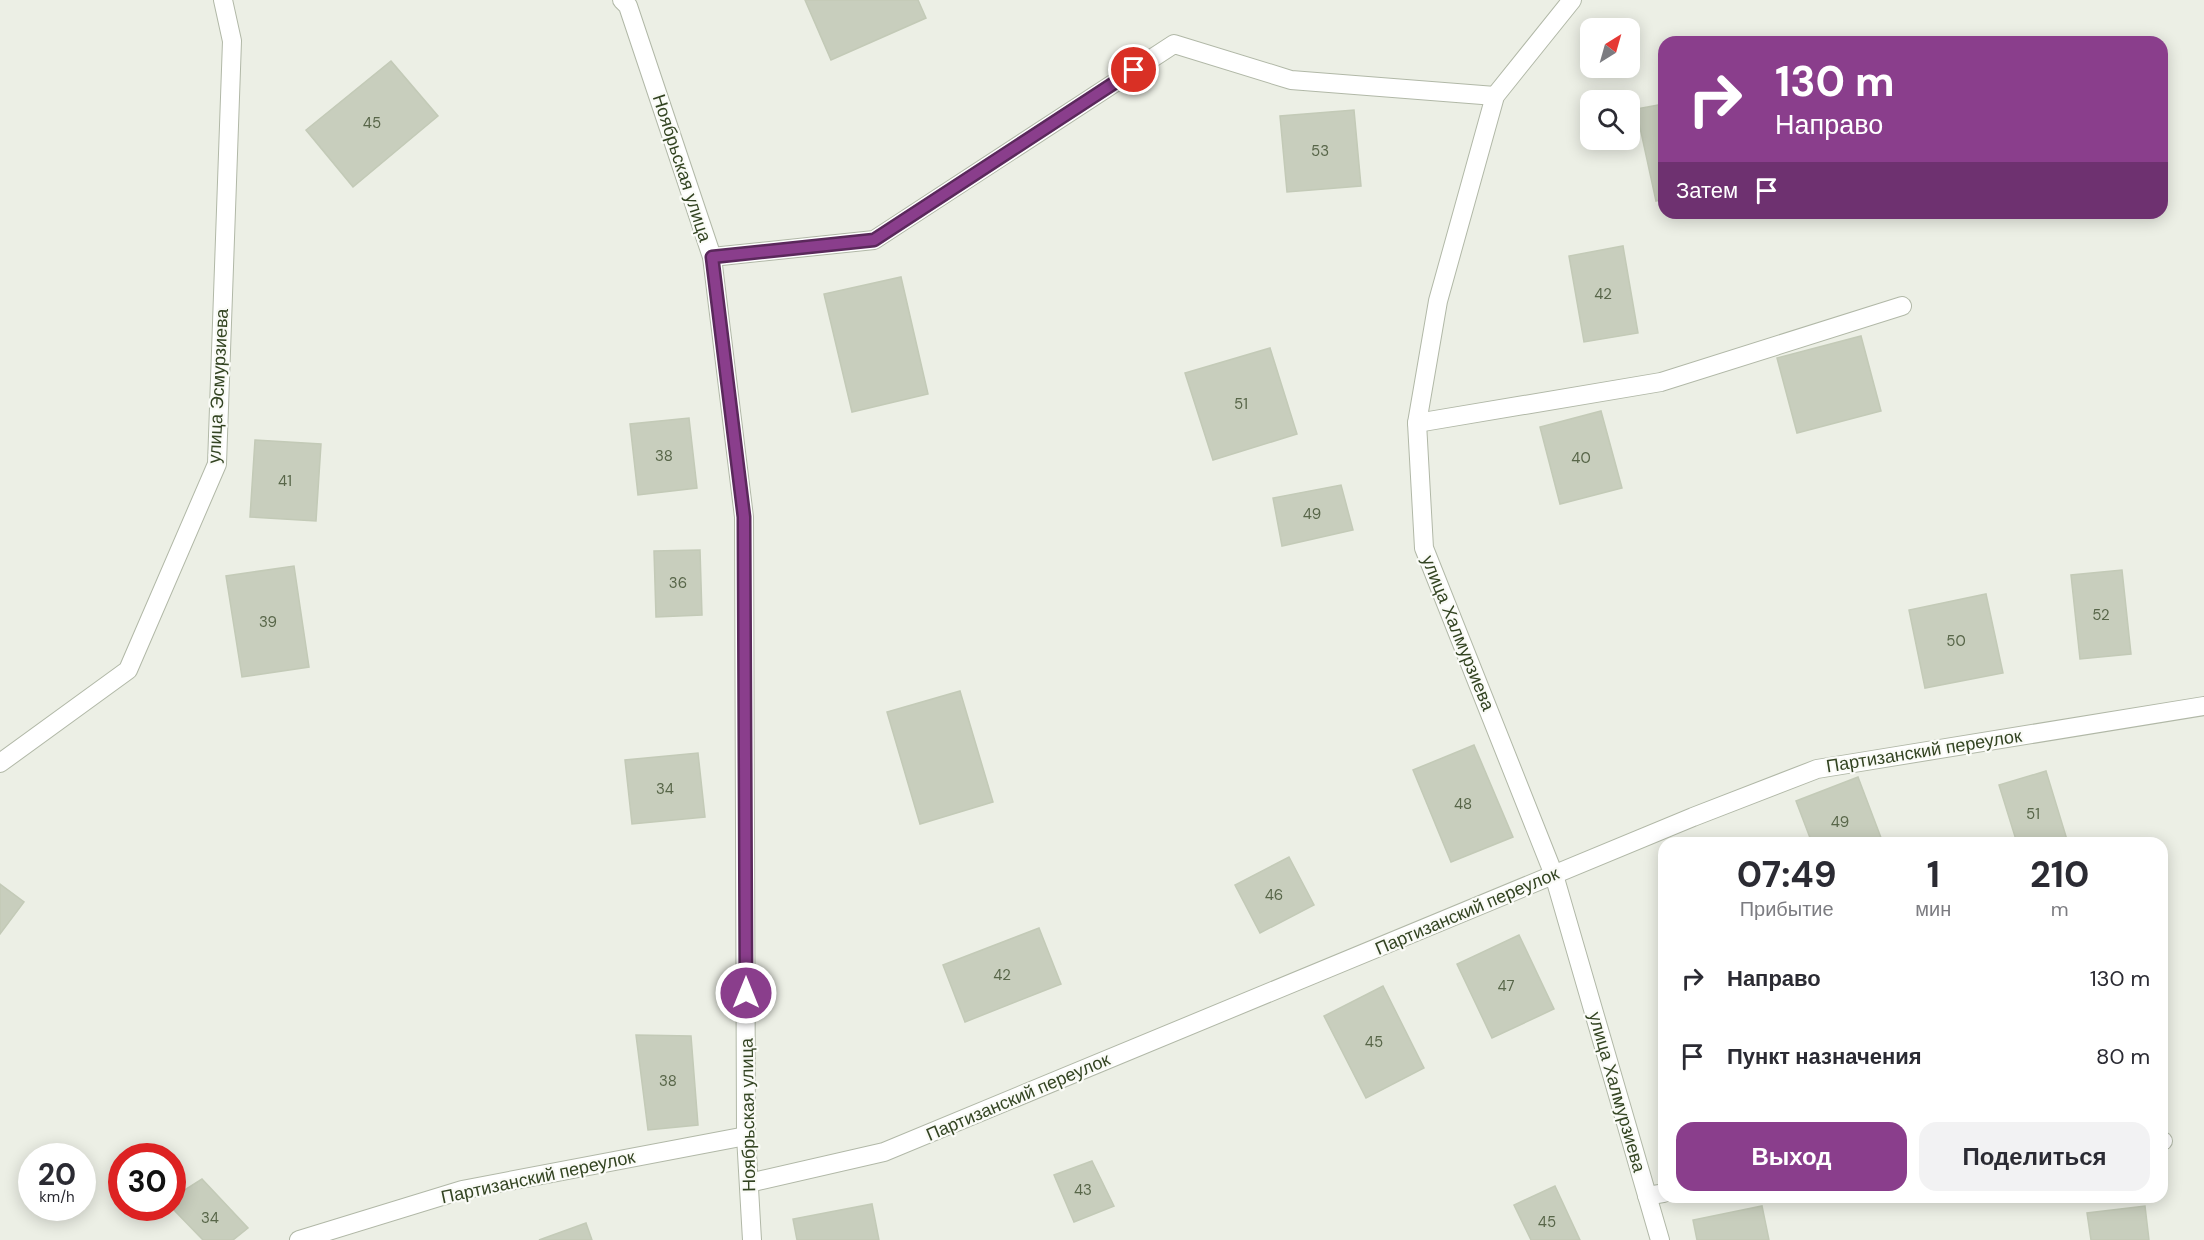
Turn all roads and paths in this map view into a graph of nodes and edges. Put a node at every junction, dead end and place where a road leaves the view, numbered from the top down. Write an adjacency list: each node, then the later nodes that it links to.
1 (223, 0): 9 (street, улица Эсмурзиева)
2 (622, 0): 5 (street, Ноябрьская улица)
3 (1572, 0): 4 (street, улица Халмурзиева)
4 (1495, 96): 5 (street); 7 (street, улица Халмурзиева)
5 (712, 257): 11 (street, Ноябрьская улица)
6 (1902, 306): 7 (street)
7 (1417, 423): 10 (street, улица Халмурзиева)
8 (2204, 706): 10 (street, Партизанский переулок)
9 (0, 763)
10 (1554, 874): 12 (street, Партизанский переулок); 13 (street, улица Халмурзиева)
11 (746, 1136): 12 (street, Ноябрьская улица); 14 (street, Партизанский переулок)
12 (749, 1183): 15 (street, Ноябрьская улица)
13 (1655, 1195): 16 (street, улица Халмурзиева)
14 (299, 1240)
15 (752, 1240)
16 (1660, 1240)

